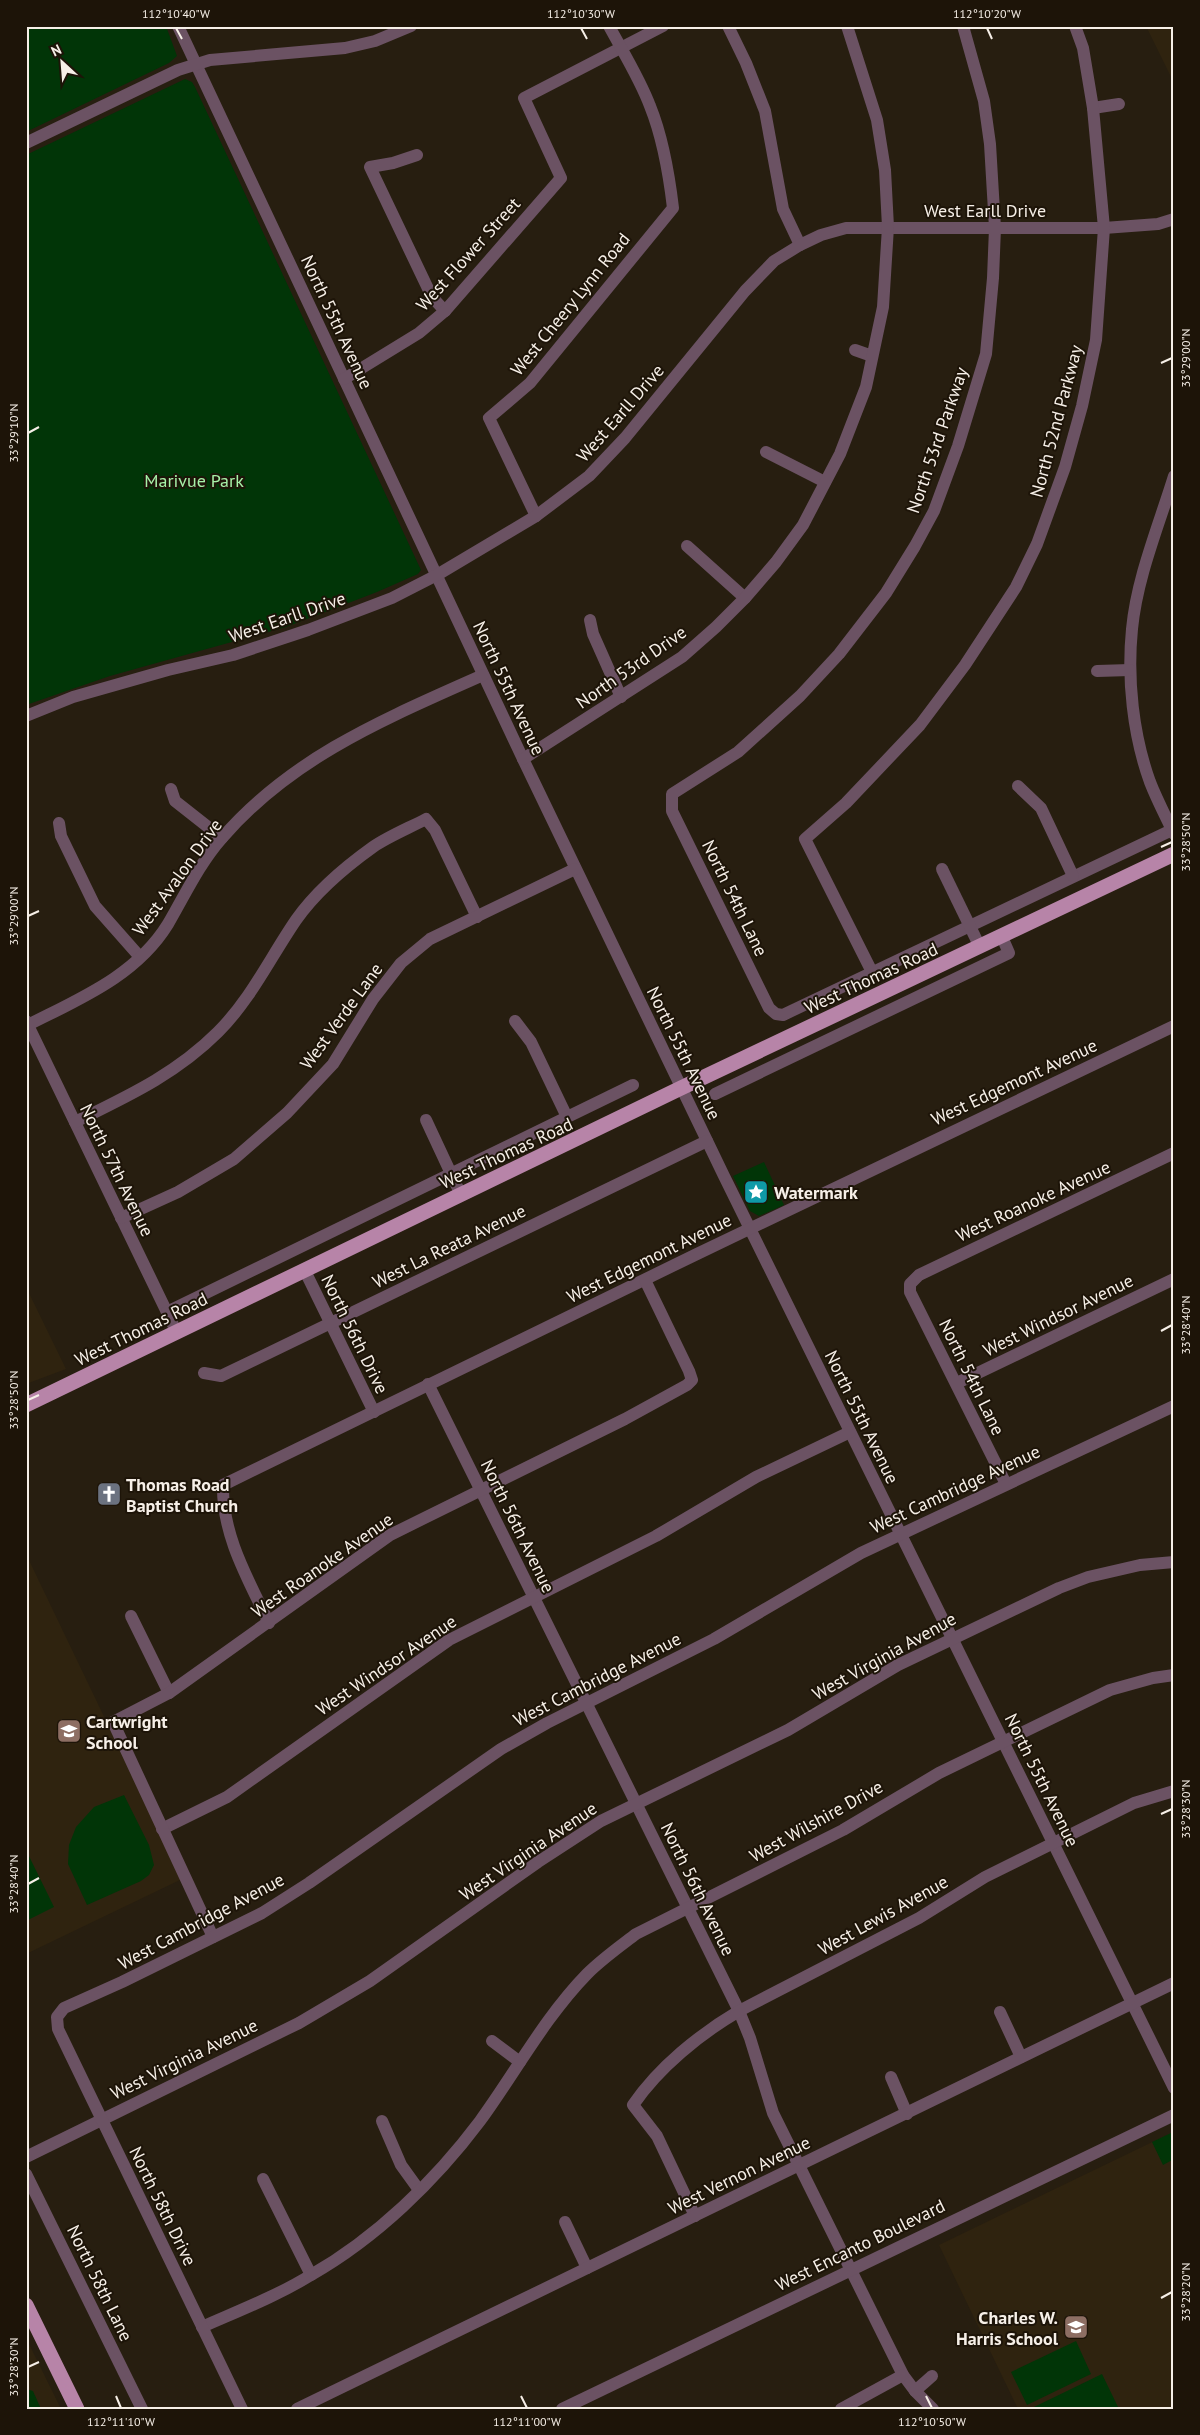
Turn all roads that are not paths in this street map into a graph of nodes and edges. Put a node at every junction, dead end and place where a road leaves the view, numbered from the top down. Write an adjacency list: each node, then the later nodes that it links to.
1 (178, 26): 10 (street, North 55th Avenue)
2 (411, 26): 10 (street)
3 (610, 26): 9 (street)
4 (663, 26): 9 (street)
5 (728, 26): 19 (street)
6 (847, 26): 16 (street, North 53rd Drive)
7 (963, 26): 17 (street, North 53rd Parkway)
8 (1075, 26): 12 (street, North 52nd Parkway)
9 (620, 48): 20 (street, West Flower Street); 27 (street, West Cheery Lynn Road)
10 (196, 64): 13 (street); 23 (street, North 55th Avenue)
11 (1119, 104): 12 (street)
12 (1093, 108): 18 (street, North 52nd Parkway)
13 (26, 143)
14 (417, 155): 20 (street)
15 (1174, 219): 18 (street, West Earll Drive)
16 (888, 227): 17 (street, West Earll Drive); 19 (street, West Earll Drive); 22 (street, North 53rd Drive)
17 (995, 228): 18 (street, West Earll Drive); 40 (street, North 53rd Parkway)
18 (1104, 228): 53 (street, North 52nd Parkway)
19 (800, 244): 27 (street, West Earll Drive)
20 (445, 311): 23 (street, West Flower Street)
21 (855, 350): 22 (street)
22 (872, 356): 26 (street, North 53rd Drive)
23 (344, 379): 29 (street, North 55th Avenue)
24 (766, 452): 26 (street)
25 (1174, 476): 32 (street)
26 (825, 482): 30 (street, North 53rd Drive)
27 (536, 516): 29 (street, West Earll Drive)
28 (687, 546): 30 (street)
29 (437, 575): 34 (street, North 55th Avenue); 36 (street, West Earll Drive)
30 (745, 598): 35 (street, North 53rd Drive)
31 (590, 620): 35 (street)
32 (1130, 670): 33 (street); 42 (street)
33 (1097, 672)
34 (483, 675): 37 (street, North 55th Avenue); 43 (street, West Avalon Drive)
35 (621, 697): 37 (street, North 53rd Drive)
36 (26, 716)
37 (523, 760): 45 (street, North 55th Avenue)
38 (1018, 786): 47 (street)
39 (171, 789): 43 (street)
40 (672, 794): 54 (street, North 54th Lane)
41 (59, 823): 52 (street)
42 (1173, 831): 47 (street, West Thomas Road)
43 (222, 838): 52 (street, West Avalon Drive)
44 (1174, 854): 50 (main road, West Thomas Road)
45 (576, 869): 48 (street, West Verde Lane); 61 (street, North 55th Avenue)
46 (942, 869): 49 (street)
47 (1073, 876): 49 (street, West Thomas Road)
48 (477, 917): 65 (street); 70 (street, West Verde Lane)
49 (970, 925): 51 (street); 53 (street, West Thomas Road)
50 (1002, 937): 51 (main road, West Thomas Road); 59 (street, West Thomas Road)
51 (980, 947): 58 (main road, West Thomas Road)
52 (140, 957): 56 (street, West Avalon Drive)
53 (872, 972): 54 (street, West Thomas Road)
54 (776, 1014)
55 (515, 1021): 63 (street)
56 (27, 1023): 65 (street, North 57th Avenue)
57 (1174, 1026): 71 (street, West Edgemont Avenue)
58 (754, 1054): 59 (street); 61 (main road, West Thomas Road)
59 (763, 1071): 62 (street, West Thomas Road)
60 (633, 1085): 63 (street, West Thomas Road)
61 (681, 1088): 66 (street, North 55th Avenue); 69 (main road, West Thomas Road)
62 (715, 1094)
63 (567, 1117): 68 (street, West Thomas Road)
64 (426, 1120): 68 (street)
65 (75, 1122): 70 (street, North 57th Avenue)
66 (707, 1141): 71 (street, North 55th Avenue); 77 (street, West La Reata Avenue)
67 (1174, 1153): 75 (street, West Roanoke Avenue)
68 (451, 1174): 69 (street); 76 (street, West Thomas Road)
69 (461, 1195): 72 (main road, West Thomas Road)
70 (121, 1218): 76 (street, North 57th Avenue)
71 (750, 1229): 74 (street, West Edgemont Avenue); 85 (street, North 55th Avenue)
72 (305, 1271): 77 (street, North 56th Drive); 78 (main road, West Thomas Road)
73 (1174, 1279): 80 (street, West Windsor Avenue)
74 (645, 1280): 81 (street, West Edgemont Avenue); 87 (street, West Roanoke Avenue)
75 (910, 1284): 80 (street, North 54th Lane)
76 (167, 1312): 78 (street, North 57th Avenue)
77 (331, 1323): 79 (street, West La Reata Avenue); 84 (street, North 56th Drive)
78 (176, 1333): 82 (main road, West Thomas Road)
79 (204, 1373)
80 (957, 1383): 86 (street, North 54th Lane)
81 (428, 1384): 84 (street, West Edgemont Avenue); 87 (street, North 56th Avenue)
82 (26, 1405)
83 (1174, 1406): 86 (street, West Cambridge Avenue)
84 (374, 1412): 92 (street, West Edgemont Avenue)
85 (850, 1432): 88 (street, North 55th Avenue); 90 (street, West Windsor Avenue)
86 (1006, 1484): 88 (street, West Cambridge Avenue)
87 (480, 1489): 90 (street, North 56th Avenue); 92 (street, West Roanoke Avenue)
88 (900, 1535): 93 (street, North 55th Avenue); 96 (street, West Cambridge Avenue)
89 (1174, 1562): 93 (street, West Virginia Avenue)
90 (533, 1596): 96 (street, North 56th Avenue); 100 (street, West Windsor Avenue)
91 (131, 1616): 95 (street)
92 (269, 1623): 95 (street, West Roanoke Avenue)
93 (952, 1638): 97 (street, North 55th Avenue); 99 (street, West Virginia Avenue)
94 (1174, 1675): 97 (street, West Wilshire Drive)
95 (169, 1693): 100 (street, West Roanoke Avenue)
96 (585, 1702): 99 (street, North 56th Avenue); 103 (street, West Cambridge Avenue)
97 (1004, 1742): 101 (street, North 55th Avenue); 102 (street, West Wilshire Drive)
98 (1174, 1791): 101 (street, West Lewis Avenue)
99 (636, 1804): 102 (street, North 56th Avenue); 116 (street, West Virginia Avenue)
100 (162, 1829): 103 (street)
101 (1054, 1843): 105 (street, North 55th Avenue); 106 (street, West Lewis Avenue)
102 (688, 1908): 106 (street, North 56th Avenue); 111 (street, West Wilshire Drive)
103 (213, 1937): 108 (street, West Cambridge Avenue)
104 (1174, 1983): 105 (street, West Vernon Avenue)
105 (1132, 2003): 110 (street, West Vernon Avenue); 113 (street, North 55th Avenue)
106 (739, 2011): 119 (street, North 56th Avenue); 123 (street, West Lewis Avenue)
107 (1000, 2012): 110 (street)
108 (57, 2017): 116 (street, North 58th Drive)
109 (492, 2041): 111 (street)
110 (1021, 2057): 114 (street, West Vernon Avenue)
111 (520, 2062): 122 (street, West Wilshire Drive)
112 (890, 2077): 114 (street)
113 (1174, 2088)
114 (908, 2114): 119 (street, West Vernon Avenue)
115 (1174, 2114): 126 (street, West Encanto Boulevard)
116 (102, 2119): 118 (street, West Virginia Avenue); 129 (street, North 58th Drive)
117 (382, 2121): 122 (street)
118 (26, 2156)
119 (798, 2165): 123 (street, West Vernon Avenue); 126 (street, North 56th Avenue)
120 (26, 2174): 134 (street, North 58th Lane)
121 (263, 2179): 127 (street)
122 (419, 2190): 127 (street, West Wilshire Drive)
123 (695, 2216): 125 (street, West Vernon Avenue)
124 (565, 2222): 125 (street)
125 (587, 2268): 136 (street, West Vernon Avenue)
126 (850, 2270): 130 (street, North 56th Avenue); 137 (street, West Encanto Boulevard)
127 (311, 2276): 129 (street, West Wilshire Drive)
128 (26, 2305): 133 (main road)
129 (202, 2327): 135 (street, North 58th Drive)
130 (903, 2375): 132 (street, North 56th Avenue); 138 (street)
131 (932, 2376): 132 (street)
132 (915, 2391): 139 (street, North 56th Avenue)
133 (77, 2409)
134 (142, 2409)
135 (242, 2409)
136 (297, 2409)
137 (562, 2409)
138 (841, 2409)
139 (932, 2409)

